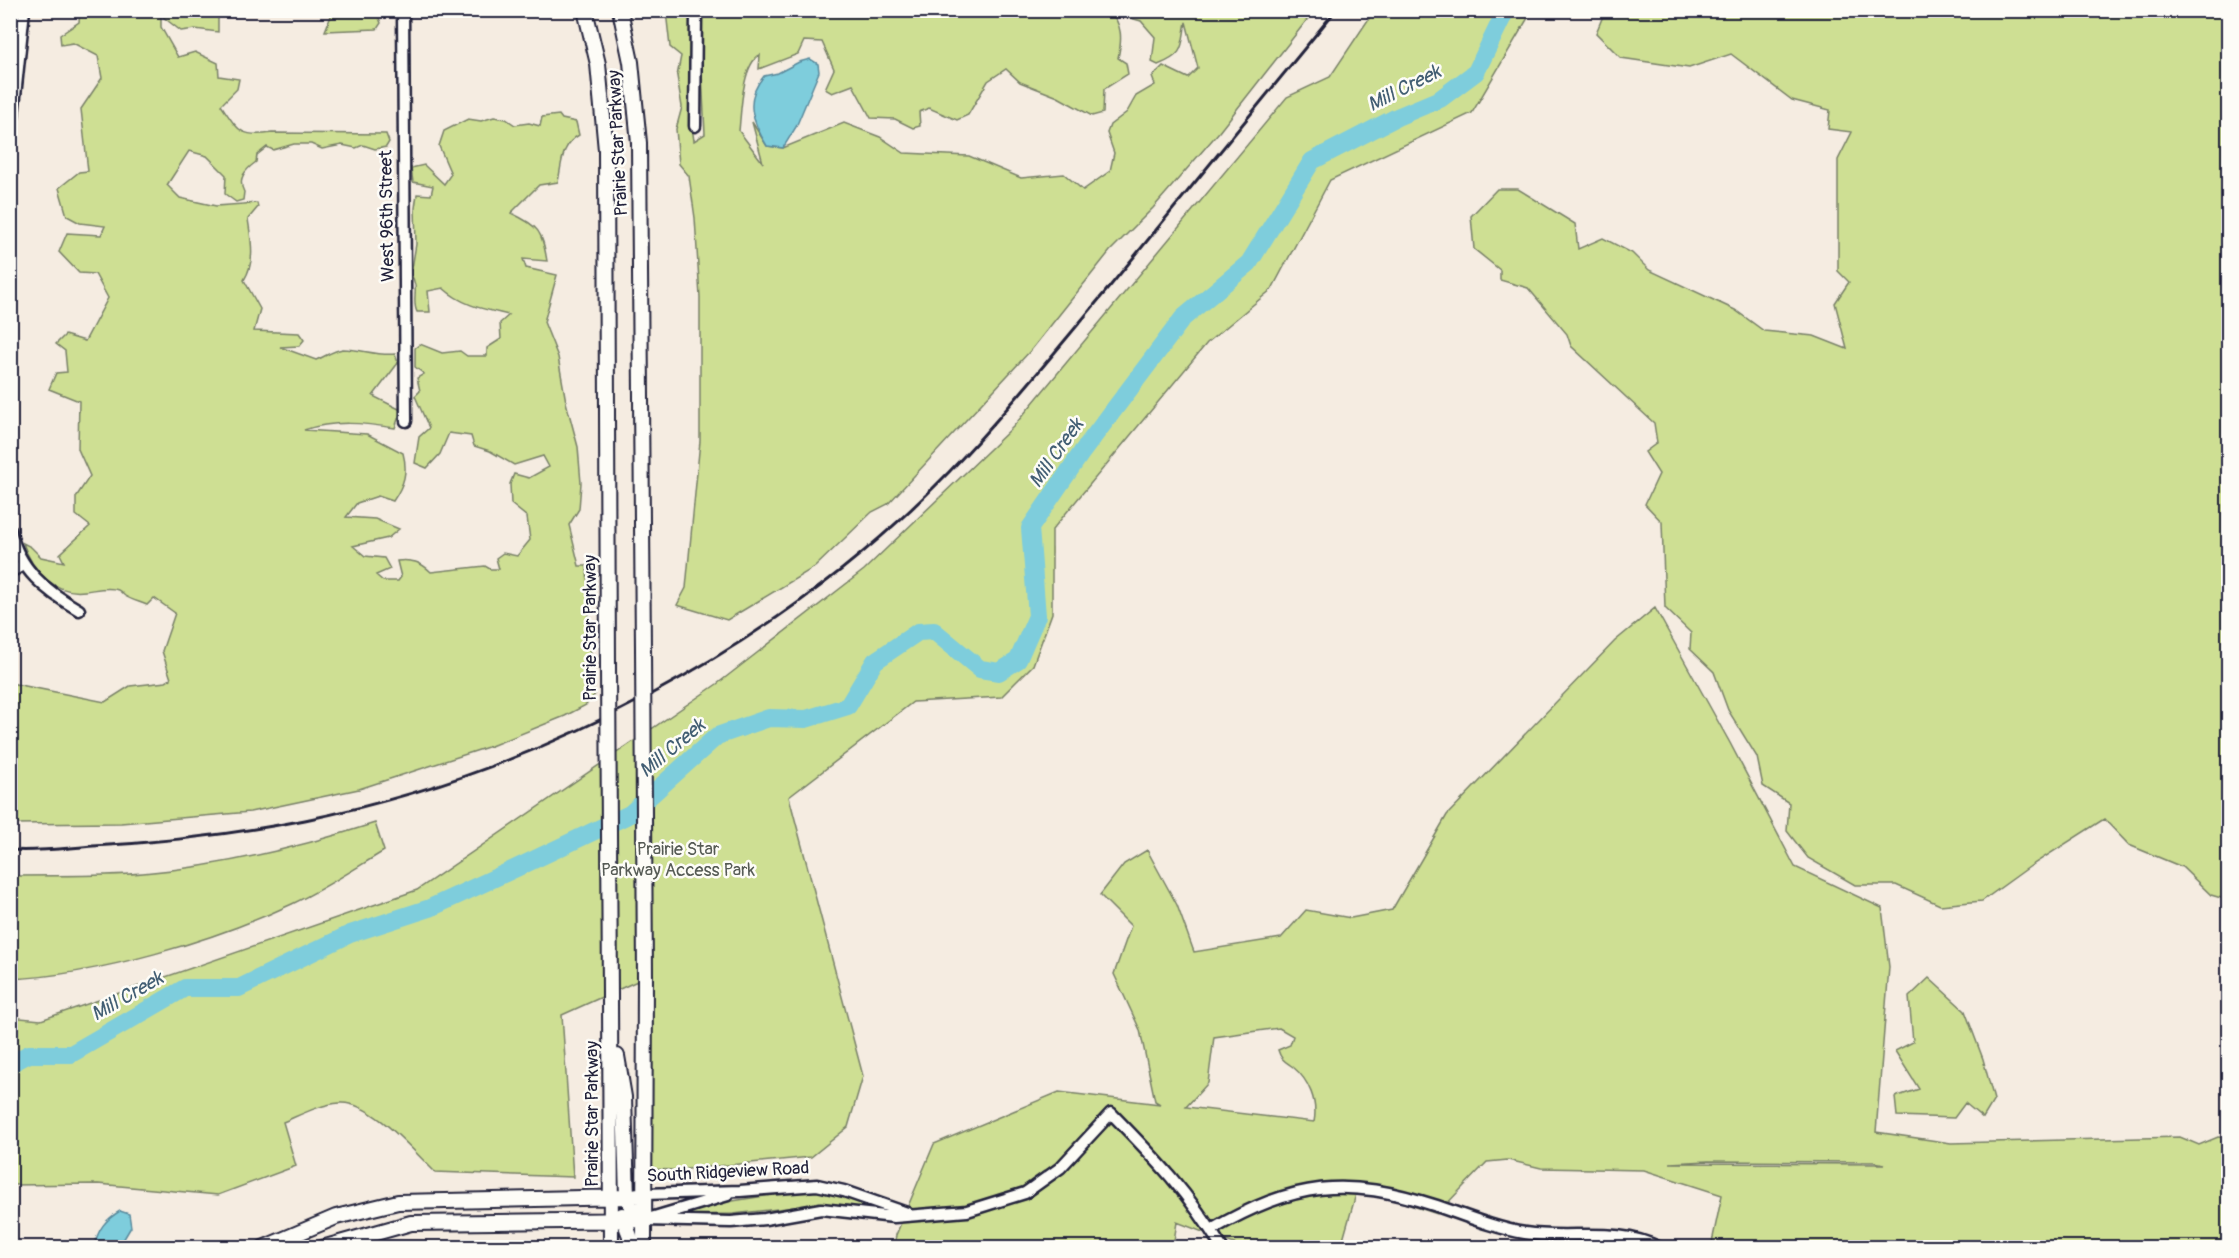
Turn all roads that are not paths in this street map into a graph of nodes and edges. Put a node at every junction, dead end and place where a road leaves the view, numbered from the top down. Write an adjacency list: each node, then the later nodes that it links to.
1 (24, 10): 7 (street)
2 (403, 10): 8 (street, West 96th Street)
3 (585, 10): 13 (main road, Prairie Star Parkway, bridge)
4 (620, 10): 15 (main road, Prairie Star Parkway, bridge)
5 (696, 10): 6 (street)
6 (695, 126)
7 (10, 144)
8 (406, 421)
9 (10, 530): 10 (street)
10 (24, 565): 11 (street); 12 (street)
11 (10, 572)
12 (79, 610)
13 (610, 1031): 16 (main road, Prairie Star Parkway); 17 (main road)
14 (740, 1191): 15 (street, South Ridgeview Road); 18 (street, South Ridgeview Road); 19 (street)
15 (645, 1194): 17 (main road, South Ridgeview Road); 19 (main road, Prairie Star Parkway)
16 (611, 1197): 17 (main road, South Ridgeview Road); 20 (main road, Prairie Star Parkway); 21 (main road); 23 (main road, South Ridgeview Road)
17 (627, 1197): 19 (main road)
18 (919, 1215): 19 (street); 22 (street)
19 (645, 1220): 21 (main road); 27 (main road, Prairie Star Parkway)
20 (611, 1221): 21 (main road); 24 (main road); 25 (main road, Prairie Star Parkway)
21 (627, 1226): 25 (main road); 26 (main road)
22 (1211, 1230): 28 (street); 29 (street)
23 (263, 1248)
24 (322, 1248)
25 (613, 1248)
26 (630, 1248)
27 (644, 1248)
28 (1222, 1248)
29 (1660, 1248)

